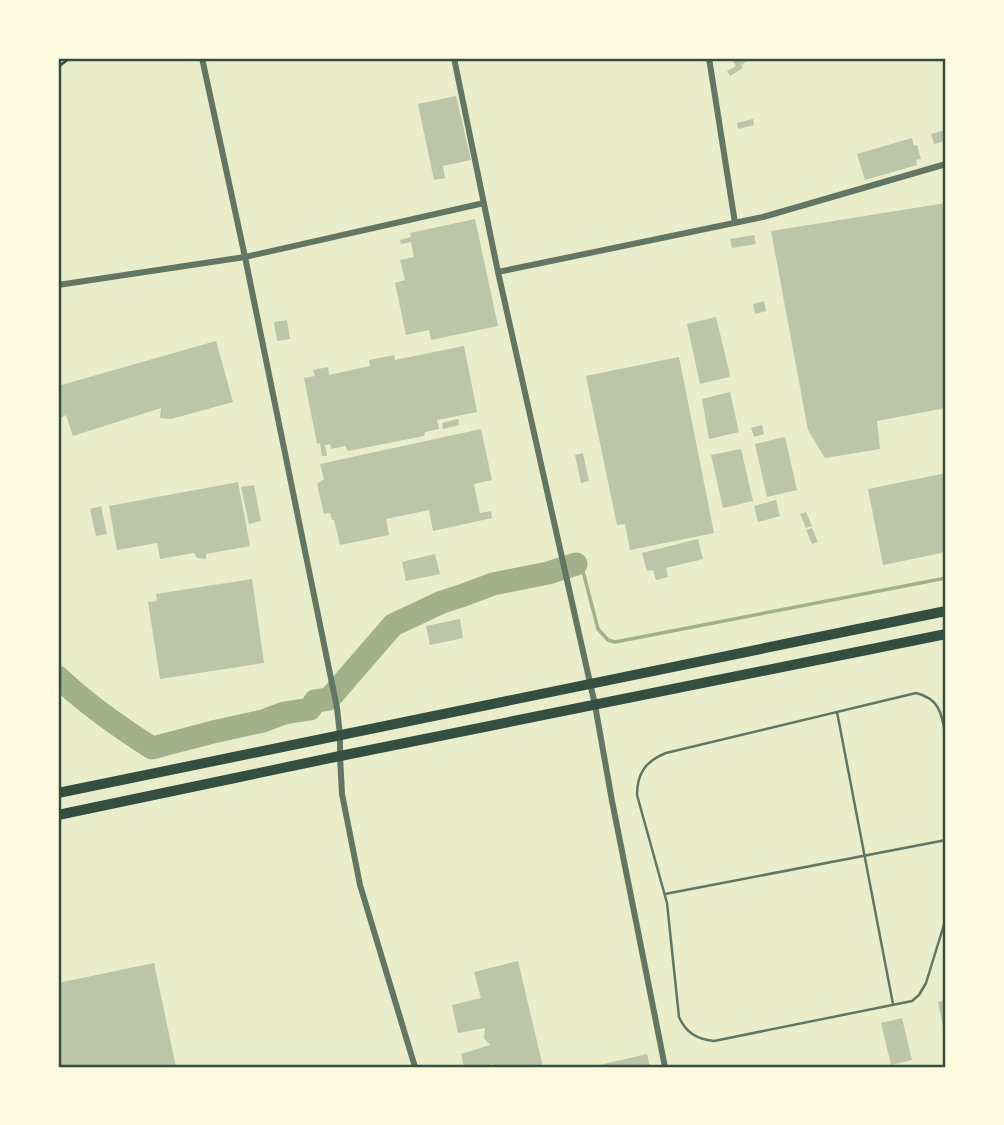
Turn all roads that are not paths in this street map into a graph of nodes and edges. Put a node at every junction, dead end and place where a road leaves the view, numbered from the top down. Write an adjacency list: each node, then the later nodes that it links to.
1 (202, 58): 7 (street)
2 (454, 58): 5 (street)
3 (709, 58): 6 (street)
4 (946, 164): 6 (street)
5 (484, 203): 7 (street); 8 (street)
6 (735, 223): 8 (street)
7 (245, 257): 9 (street); 16 (street)
8 (498, 272): 12 (street)
9 (58, 285)
10 (946, 611): 12 (main road)
11 (946, 634): 13 (main road)
12 (590, 684): 13 (street); 16 (main road)
13 (595, 705): 18 (main road); 27 (street)
14 (836, 712): 15 (lane); 22 (lane); 23 (lane)
15 (945, 724): 17 (lane)
16 (340, 735): 18 (street); 19 (main road)
17 (946, 738)
18 (340, 756): 20 (main road); 26 (street)
19 (58, 793)
20 (58, 816)
21 (946, 839): 22 (lane)
22 (864, 856): 23 (lane); 25 (lane)
23 (665, 894): 25 (lane)
24 (946, 918): 25 (lane)
25 (893, 1005)
26 (415, 1067)
27 (665, 1067)

